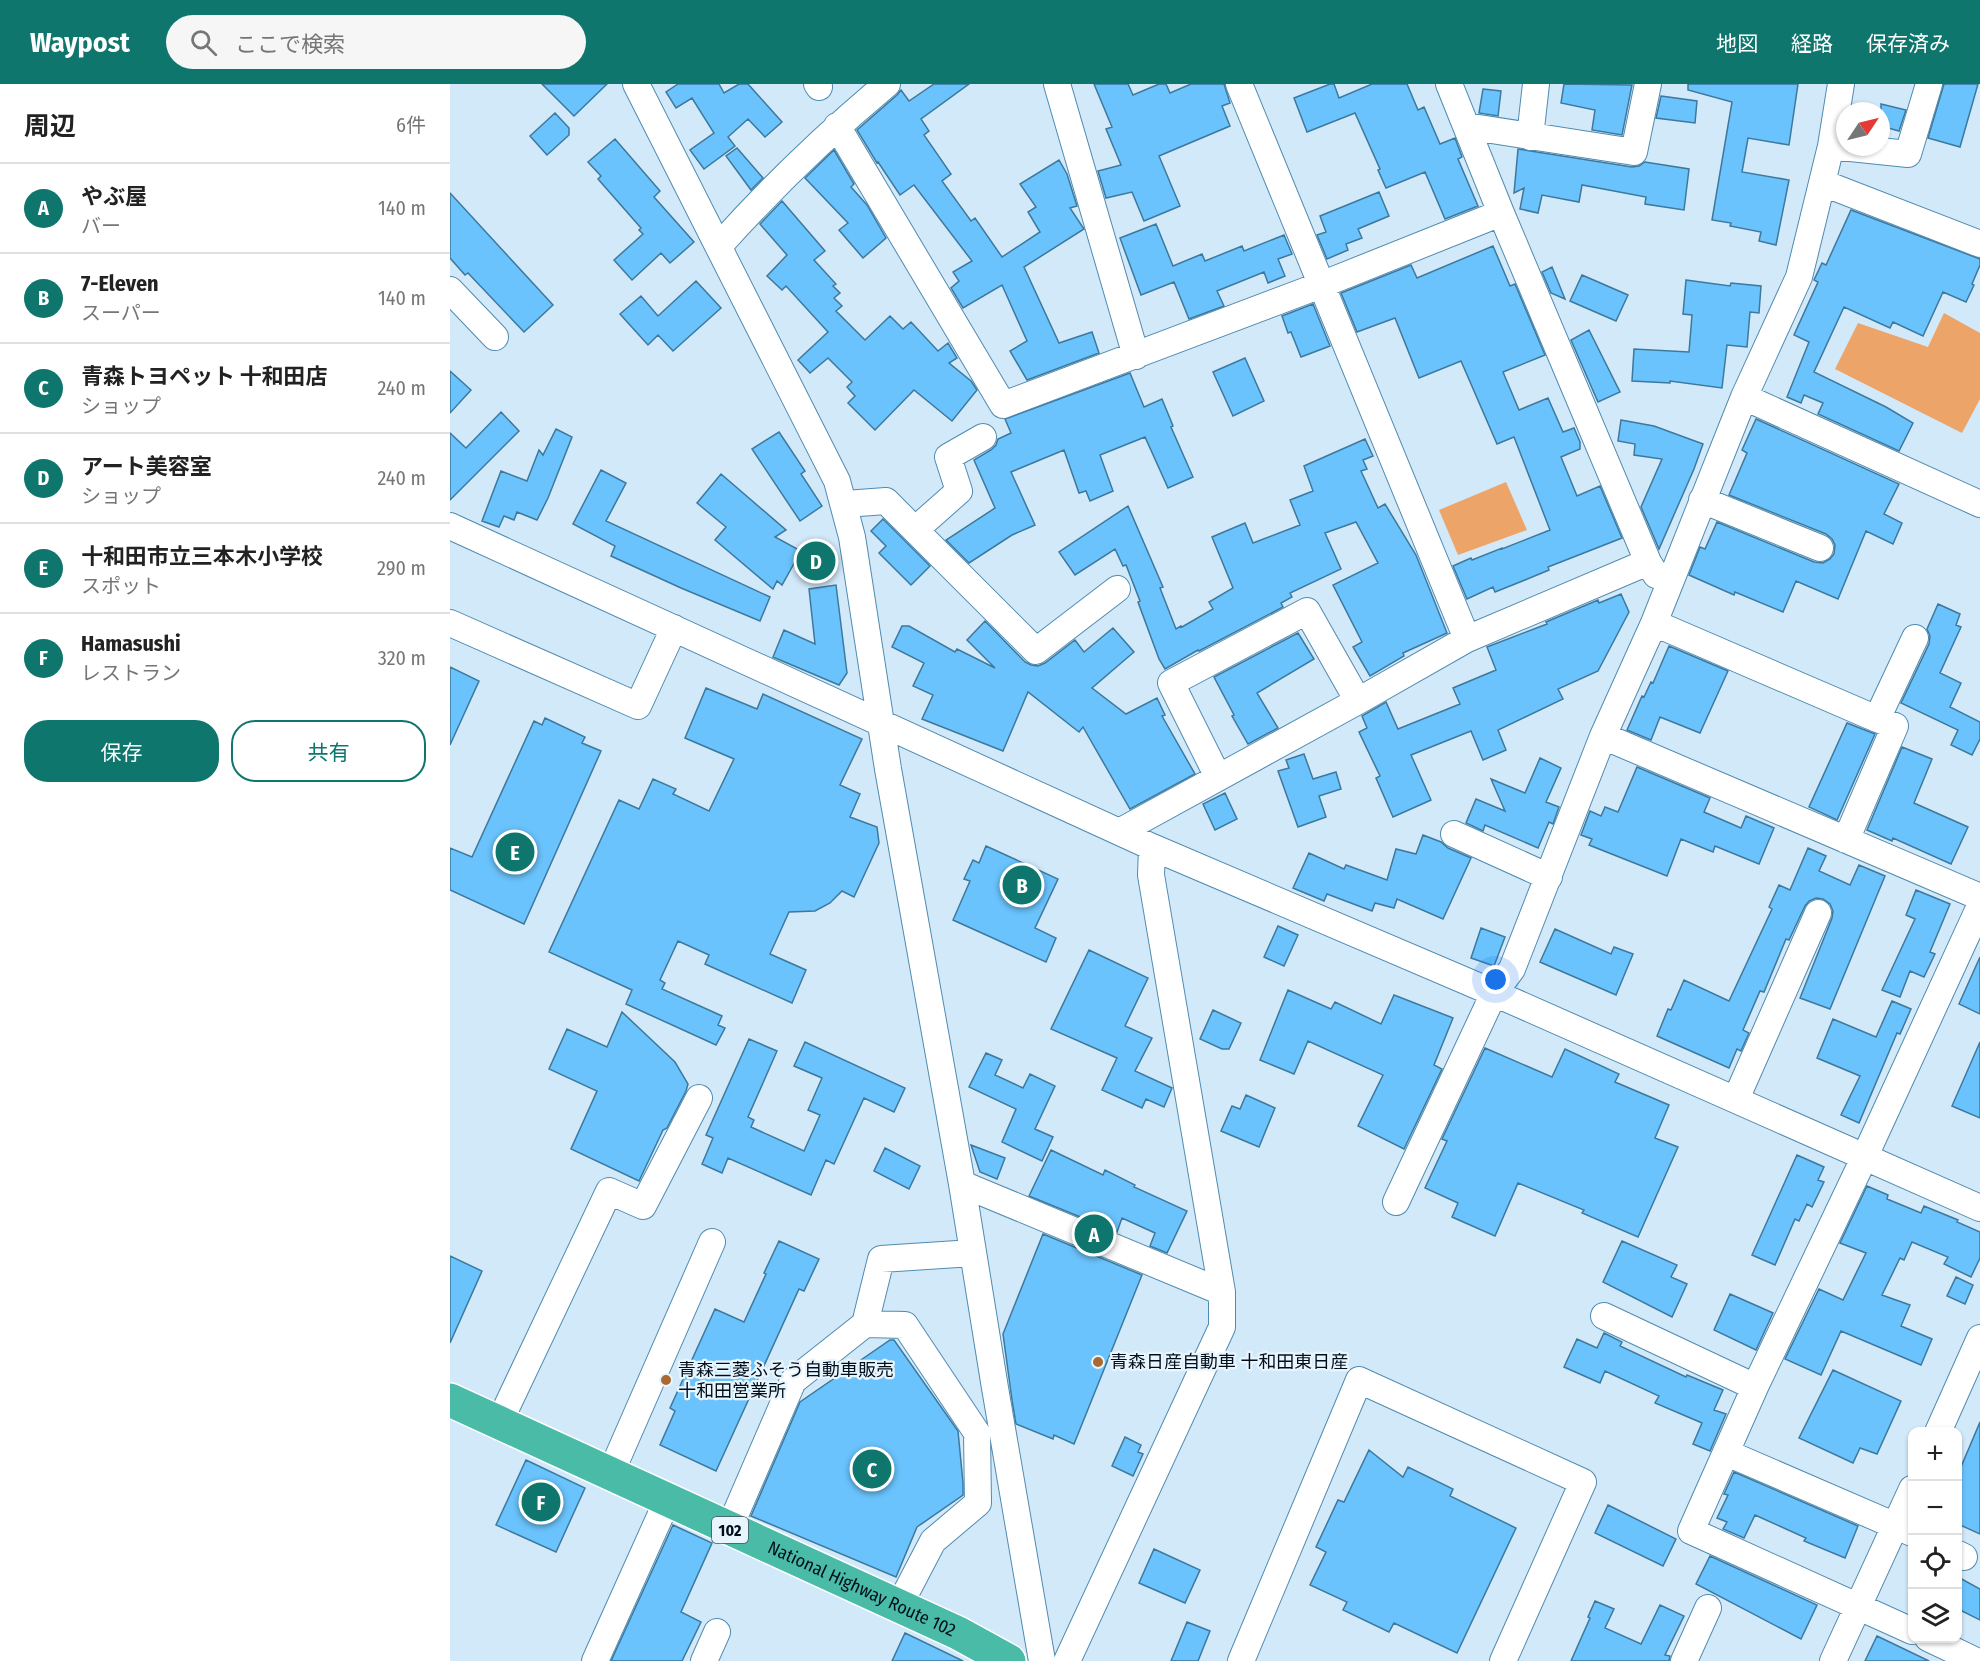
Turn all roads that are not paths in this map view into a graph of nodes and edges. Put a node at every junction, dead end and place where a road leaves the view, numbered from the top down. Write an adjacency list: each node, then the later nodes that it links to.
1 (636, 84): 17 (street)
2 (887, 84): 10 (street)
3 (1057, 84): 21 (street)
4 (1239, 84): 18 (street)
5 (1449, 84): 11 (street)
6 (1536, 84): 12 (street)
7 (1648, 84): 12 (street)
8 (1841, 84): 13 (street)
9 (1929, 84): 13 (street)
10 (837, 126): 17 (street); 21 (street)
11 (1466, 126): 12 (street); 15 (street)
12 (1530, 137)
13 (1831, 146): 14 (street)
14 (1823, 183): 16 (street); 22 (street)
15 (1501, 213): 18 (street); 30 (street)
16 (1980, 244)
17 (719, 246): 25 (street)
18 (1322, 285): 21 (street); 37 (street)
19 (450, 290): 20 (street)
20 (495, 337)
21 (1136, 356)
22 (1744, 397): 24 (street); 26 (street)
23 (983, 437): 28 (street)
24 (1702, 500): 29 (street); 31 (street)
25 (845, 504): 28 (street); 40 (street)
26 (1980, 504)
27 (451, 530): 35 (street)
28 (915, 530): 32 (street)
29 (1820, 548)
30 (1648, 562): 31 (street); 37 (street)
31 (1667, 586): 34 (street)
32 (1118, 588)
33 (450, 623): 35 (street)
34 (1654, 623): 39 (street); 41 (street)
35 (674, 628): 40 (street)
36 (1915, 638): 39 (street)
37 (1467, 639): 38 (street)
38 (1358, 701): 42 (street); 42 (street)
39 (1877, 719): 45 (street)
40 (880, 723): 43 (street); 55 (street)
41 (1603, 736): 45 (street); 47 (street)
42 (1218, 777): 43 (street)
43 (1121, 831): 46 (street)
44 (1454, 834): 47 (street)
45 (1846, 840): 48 (street)
46 (1152, 847): 51 (street); 60 (street)
47 (1549, 877): 51 (street)
48 (1980, 897)
49 (1980, 906): 54 (street)
50 (1818, 913): 53 (street)
51 (1494, 993): 53 (street); 56 (street)
52 (699, 1098): 66 (street)
53 (1736, 1100): 54 (street)
54 (1865, 1156): 57 (street); 64 (street)
55 (962, 1184): 59 (street); 60 (street)
56 (1396, 1202)
57 (1980, 1208)
58 (712, 1242): 69 (street)
59 (973, 1253): 62 (street); 83 (street)
60 (1222, 1293): 84 (street)
61 (1604, 1316): 64 (street)
62 (865, 1324): 72 (street); 74 (street)
63 (1980, 1338): 67 (street)
64 (1755, 1387): 68 (street)
65 (450, 1400): 66 (highway, National Highway Route 102 / 102)
66 (499, 1423): 69 (highway, National Highway Route 102 / 102)
67 (1940, 1427)
68 (1727, 1453): 73 (street); 75 (street)
69 (610, 1474): 70 (highway, National Highway Route 102 / 102)
70 (667, 1501): 72 (highway, National Highway Route 102 / 102); 80 (street)
71 (1908, 1509): 73 (street)
72 (729, 1529): 74 (highway, National Highway Route 102 / 102)
73 (1904, 1529): 75 (street)
74 (899, 1606): 82 (highway, National Highway Route 102 / 102)
75 (1858, 1606): 77 (street); 88 (street)
76 (1708, 1608): 87 (street)
77 (1908, 1629)
78 (717, 1632): 81 (street)
79 (1938, 1643): 89 (street)
80 (595, 1661)
81 (704, 1661)
82 (1009, 1661)
83 (1042, 1661)
84 (1067, 1661)
85 (1241, 1661): 86 (street)
86 (1503, 1661)
87 (1684, 1661)
88 (1833, 1661)
89 (1976, 1661)

